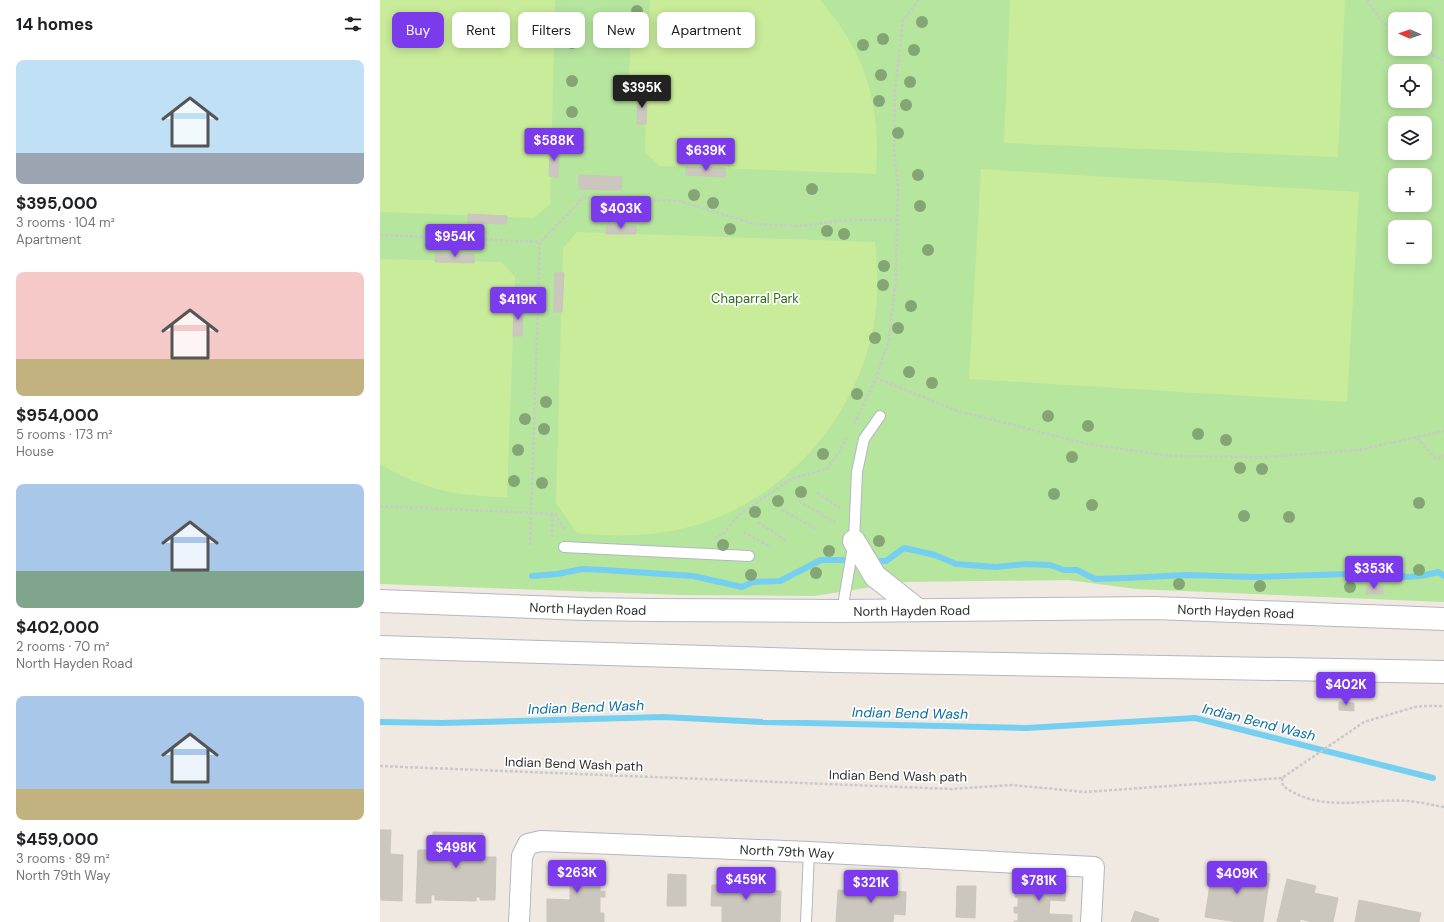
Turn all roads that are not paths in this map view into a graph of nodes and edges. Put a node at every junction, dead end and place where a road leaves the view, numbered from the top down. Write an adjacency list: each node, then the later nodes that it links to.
1 (880, 416): 2 (lane)
2 (854, 541): 6 (main road); 7 (lane)
3 (564, 546): 4 (lane)
4 (749, 556)
5 (380, 601): 7 (main road, North Hayden Road)
6 (918, 610): 7 (main road, North Hayden Road); 8 (main road, North Hayden Road)
7 (842, 611)
8 (1444, 619)
9 (380, 647): 10 (main road)
10 (1444, 672)
11 (809, 852): 12 (street, North 79th Way); 13 (lane); 14 (street, North 79th Way)
12 (519, 922)
13 (806, 922)
14 (1092, 922)

